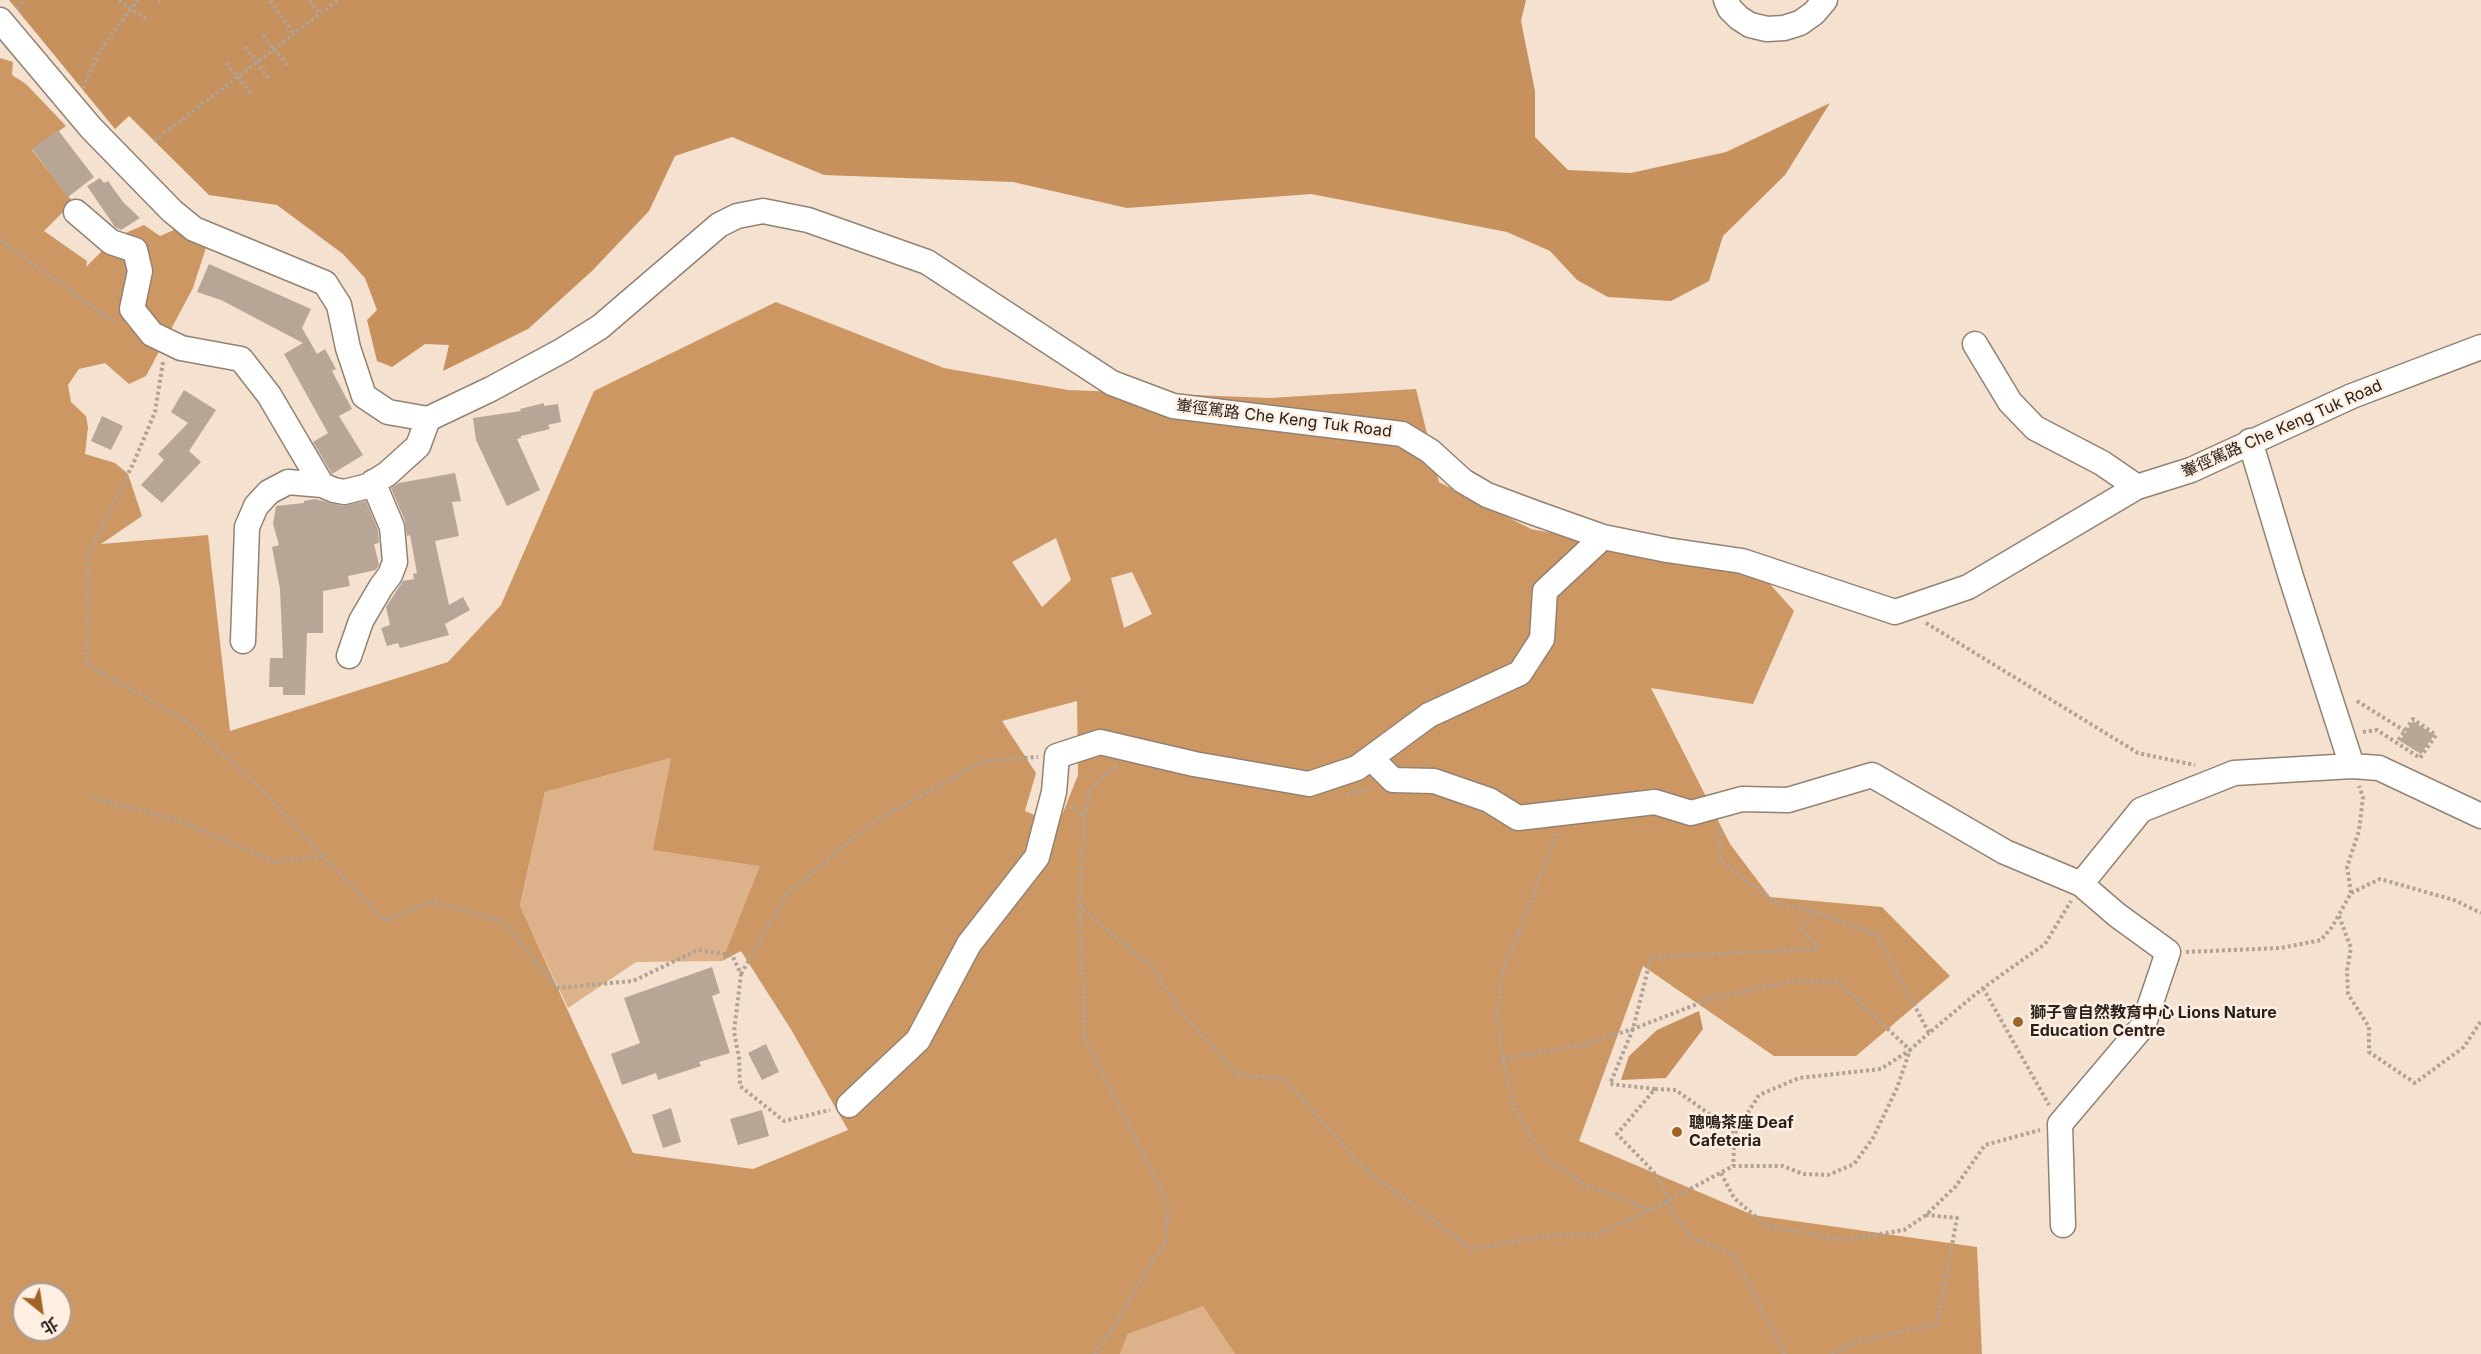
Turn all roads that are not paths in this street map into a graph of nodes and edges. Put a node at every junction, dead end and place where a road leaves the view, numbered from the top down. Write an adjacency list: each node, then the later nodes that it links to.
1 (1726, 0): 2 (street)
2 (1825, 0)
3 (8, 15): 7 (street)
4 (76, 212): 10 (street)
5 (1975, 344): 11 (street)
6 (2481, 347): 8 (street, 輋徑篤路 Che Keng Tuk Road)
7 (428, 419): 9 (street); 12 (street, 輋徑篤路 Che Keng Tuk Road)
8 (2250, 441): 11 (street, 輋徑篤路 Che Keng Tuk Road); 16 (street)
9 (373, 482): 10 (street); 14 (street)
10 (321, 485): 13 (street)
11 (2137, 487): 12 (street, 輋徑篤路 Che Keng Tuk Road)
12 (1603, 537): 15 (street)
13 (243, 641)
14 (349, 656)
15 (1371, 758): 18 (street); 19 (street)
16 (2352, 766): 17 (street); 18 (street)
17 (2481, 816)
18 (2081, 884): 20 (street)
19 (849, 1105)
20 (2063, 1225)

